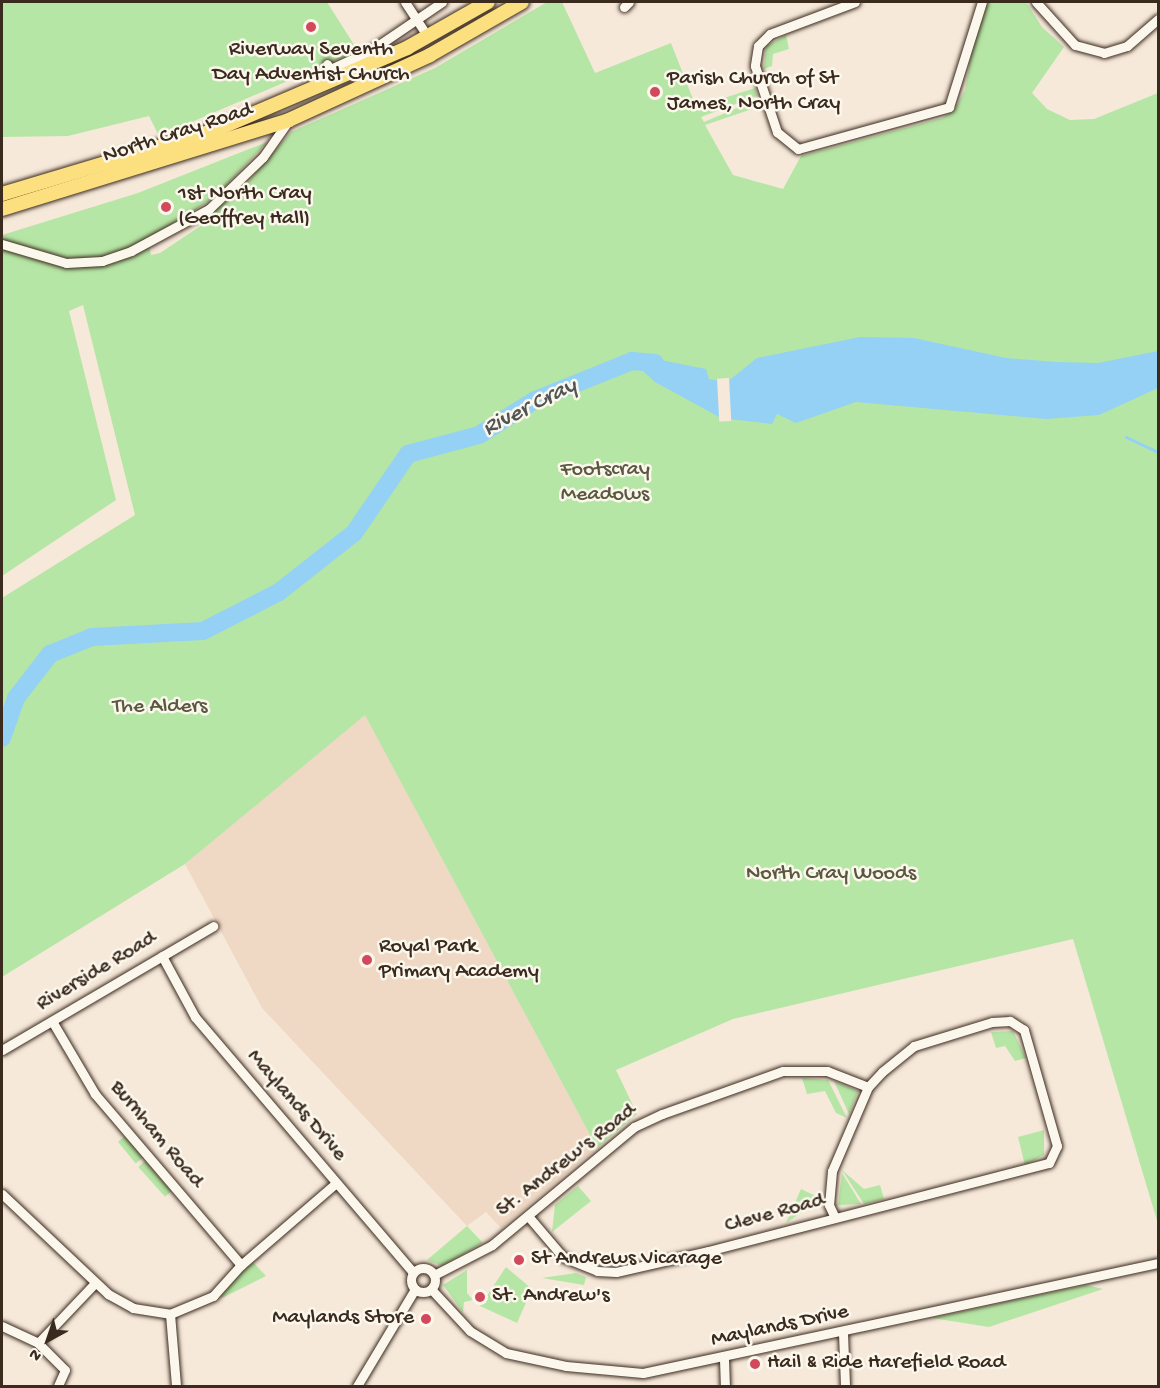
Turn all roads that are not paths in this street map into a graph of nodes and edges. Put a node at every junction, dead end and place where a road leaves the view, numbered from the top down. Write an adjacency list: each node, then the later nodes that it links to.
1 (405, 2): 8 (street)
2 (442, 2): 8 (street)
3 (488, 2): 10 (main road, North Cray Road)
4 (522, 2): 12 (main road, North Cray Road)
5 (855, 2): 6 (street)
6 (982, 2)
7 (1036, 2): 9 (street)
8 (412, 18): 10 (street); 11 (street)
9 (1158, 19)
10 (428, 37): 13 (main road, North Cray Road)
11 (327, 64)
12 (289, 120): 14 (main road, North Cray Road); 15 (street)
13 (2, 194)
14 (2, 209)
15 (2, 244)
16 (213, 926): 17 (street, Riverside Road)
17 (162, 956): 18 (street, Riverside Road); 21 (street, Maylands Drive)
18 (52, 1022): 19 (street, Riverside Road); 26 (street, Burnham Road)
19 (2, 1050)
20 (868, 1087): 23 (street, St. Andrew's Road); 24 (street); 24 (street, Cleve Road)
21 (336, 1183): 26 (street); 27 (street, Maylands Drive)
22 (2, 1194): 29 (street)
23 (528, 1216): 24 (street, Cleve Road); 28 (street, St. Andrew's Road)
24 (835, 1218)
25 (1158, 1263): 34 (street, Maylands Drive)
26 (241, 1264): 32 (street)
27 (413, 1272): 28 (street); 30 (street)
28 (434, 1275): 31 (street)
29 (95, 1283): 32 (street); 35 (street)
30 (416, 1289): 31 (street); 39 (street)
31 (431, 1289): 36 (street, Maylands Drive)
32 (170, 1314): 38 (street)
33 (2, 1326): 35 (street)
34 (843, 1333): 36 (street, Maylands Drive); 41 (street)
35 (38, 1343): 37 (street)
36 (724, 1359): 40 (street)
37 (58, 1386)
38 (176, 1386)
39 (357, 1386)
40 (725, 1386)
41 (845, 1386)

